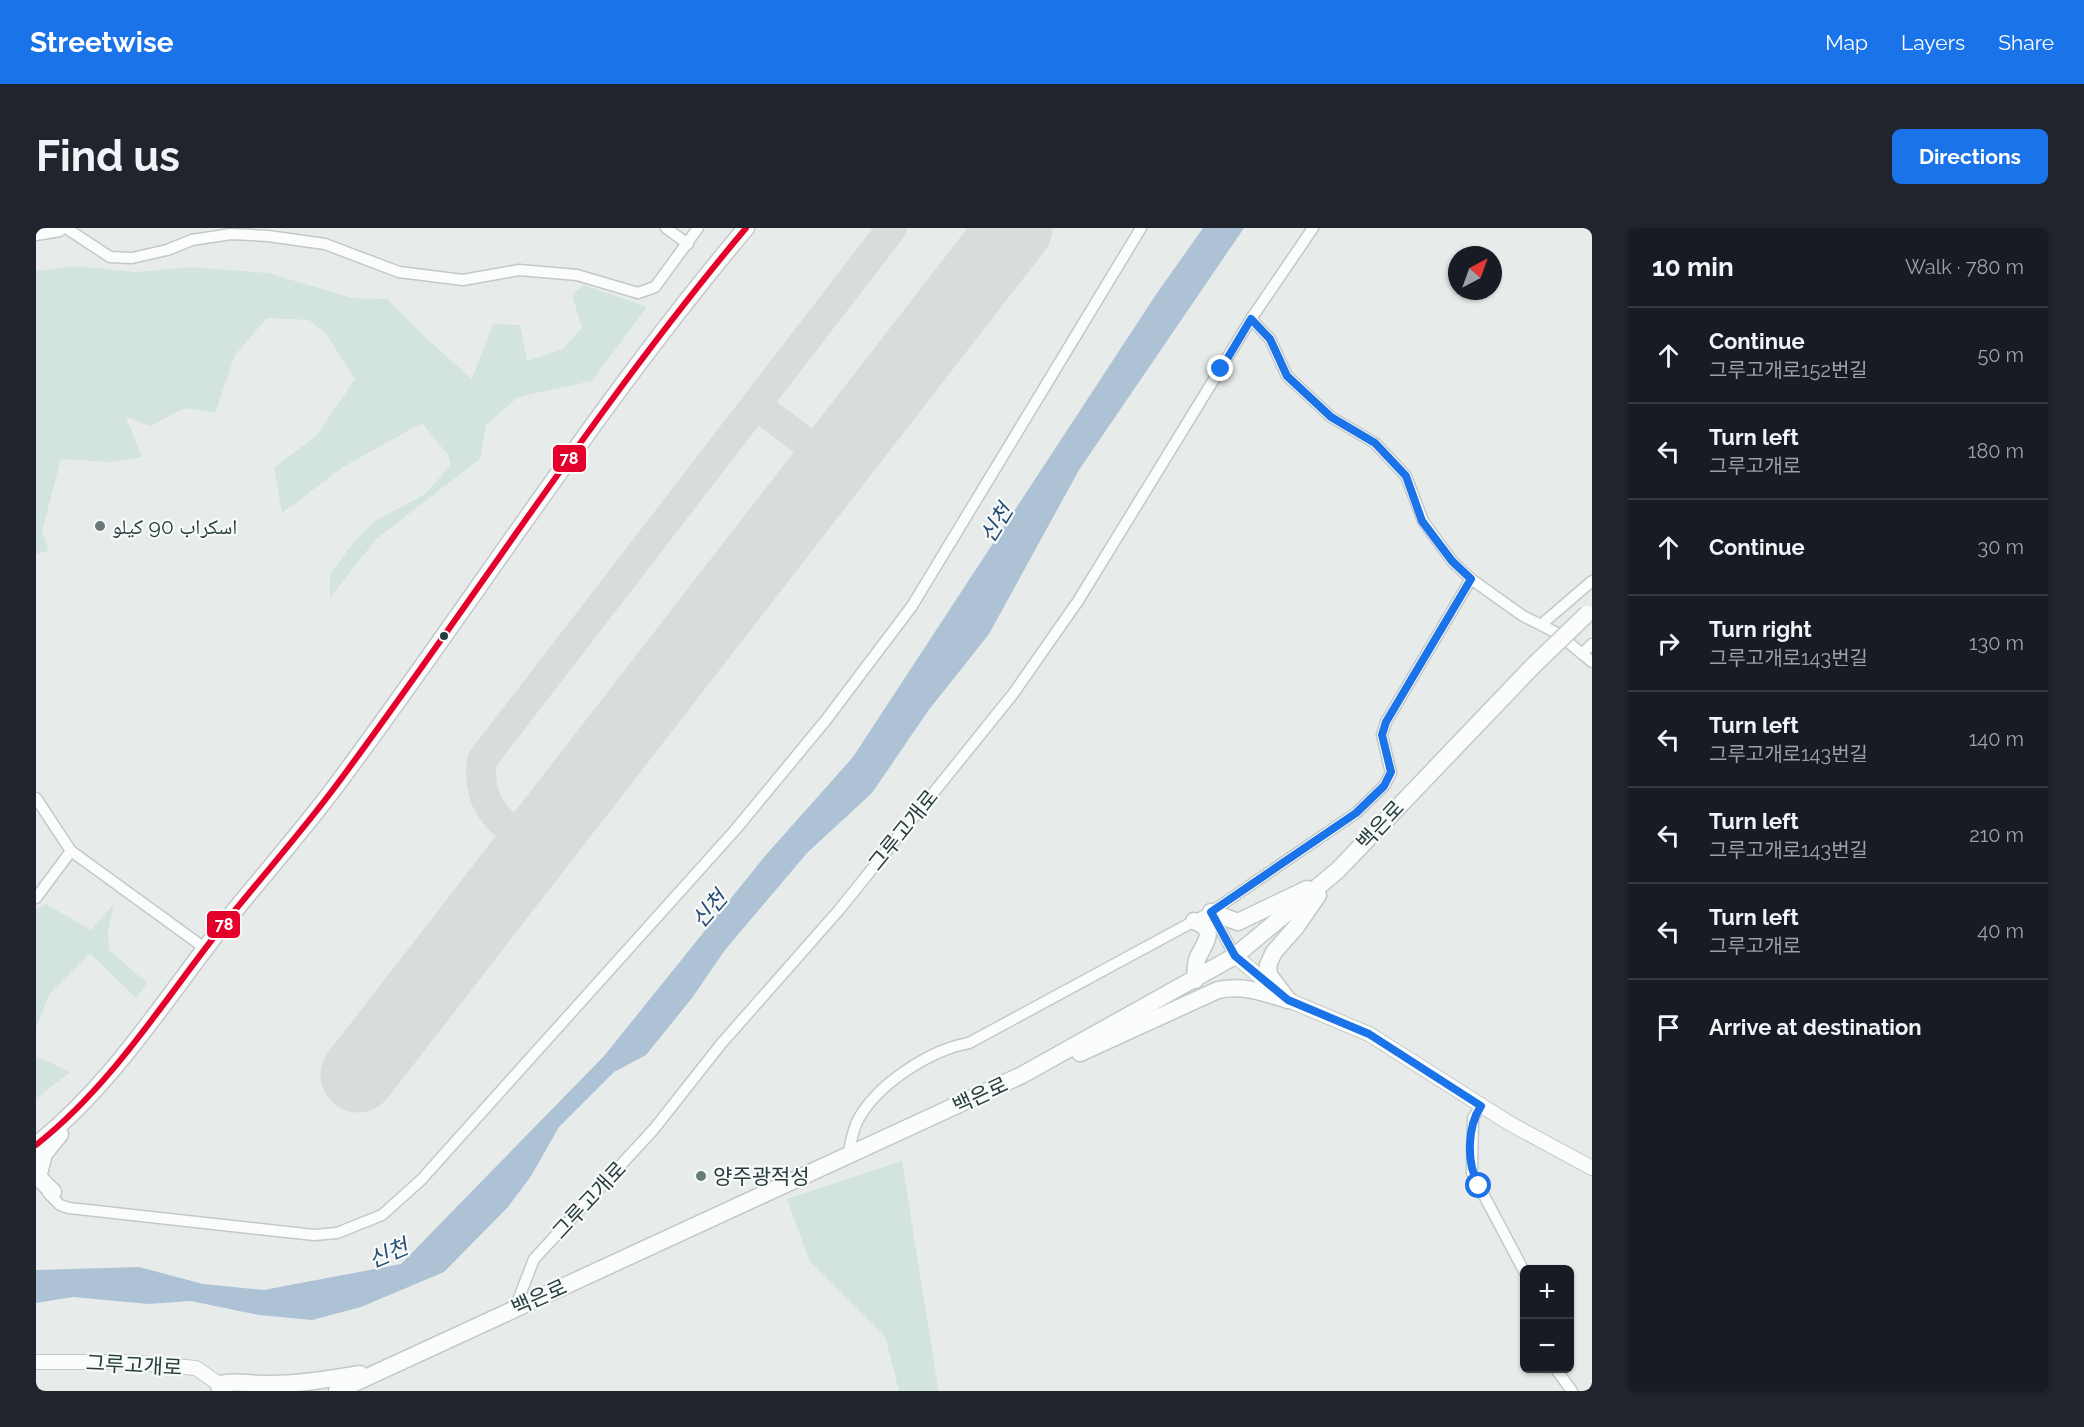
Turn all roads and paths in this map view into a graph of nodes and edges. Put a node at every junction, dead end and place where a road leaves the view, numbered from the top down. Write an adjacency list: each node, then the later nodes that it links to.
1 (64, 228): 7 (street); 8 (street)
2 (666, 228): 8 (street)
3 (698, 228): 8 (street)
4 (746, 228): 23 (main road)
5 (1141, 228): 33 (street)
6 (1313, 228): 9 (street, 그루고개로)
7 (36, 235)
8 (688, 244)
9 (1251, 319): 10 (street); 35 (street, 그루고개로)
10 (1471, 579): 13 (street); 21 (street)
11 (1592, 581): 13 (street)
12 (1589, 612): 19 (main road, 백은로, bridge)
13 (1542, 624): 15 (street)
14 (1592, 644): 15 (street)
15 (1582, 654): 16 (street)
16 (1592, 662)
17 (36, 798): 18 (street)
18 (71, 851): 20 (street); 23 (street)
19 (1329, 879): 21 (main road); 24 (main road, 백은로); 26 (main road)
20 (36, 898)
21 (1211, 912): 22 (street); 24 (street)
22 (1194, 921): 25 (main road); 31 (street)
23 (206, 949): 28 (main road)
24 (1235, 956): 25 (main road, 백은로); 26 (street)
25 (1195, 980): 27 (main road, 백은로)
26 (1288, 1000): 27 (main road); 29 (street)
27 (1022, 1075): 31 (main road, 백은로)
28 (81, 1104): 30 (main road); 33 (main road)
29 (1481, 1106): 32 (street); 34 (street)
30 (36, 1145)
31 (848, 1156): 35 (main road, 백은로)
32 (1592, 1168)
33 (43, 1191)
34 (1521, 1265)
35 (516, 1308): 37 (main road, 백은로)
36 (36, 1362): 39 (street, 그루고개로)
37 (379, 1371): 39 (main road); 40 (main road, 백은로)
38 (1559, 1373): 41 (street)
39 (221, 1388)
40 (337, 1391)
41 (1572, 1391)

